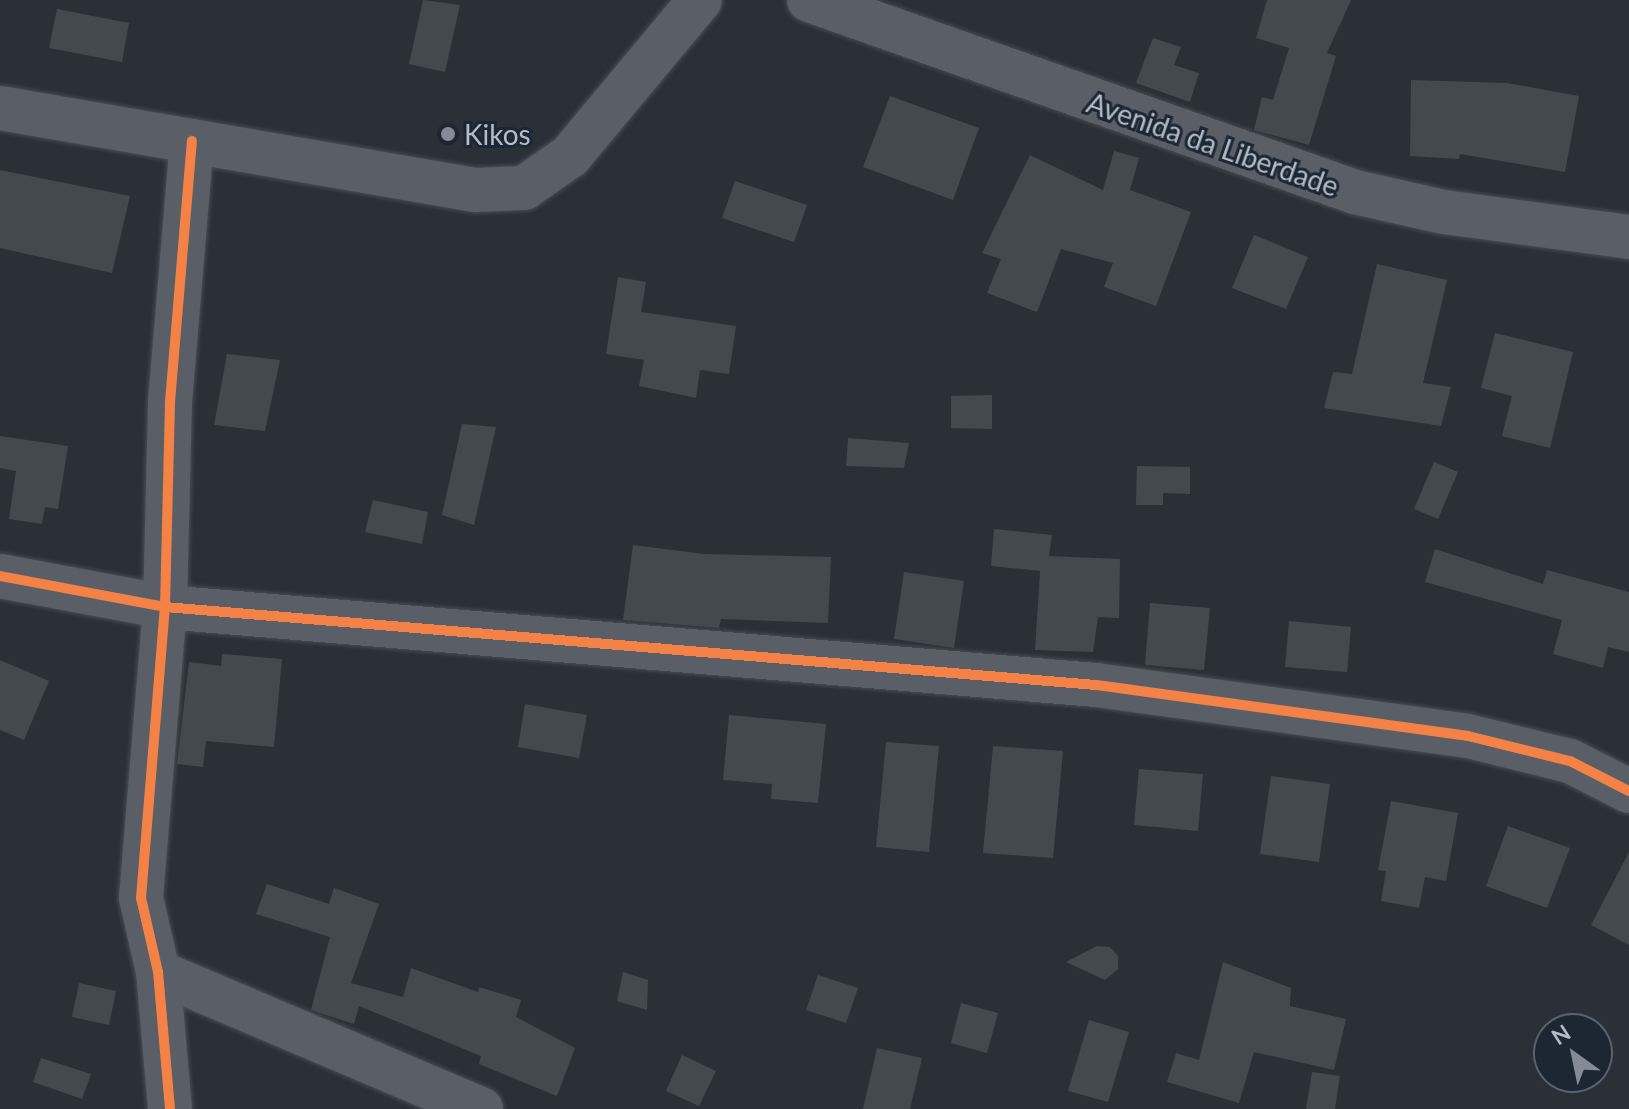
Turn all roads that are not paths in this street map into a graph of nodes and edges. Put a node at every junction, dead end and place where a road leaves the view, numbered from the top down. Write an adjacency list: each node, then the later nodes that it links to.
1 (700, 0): 4 (street)
2 (809, 0): 5 (street, Avenida da Liberdade)
3 (0, 108): 4 (street)
4 (192, 141): 7 (street)
5 (1629, 237)
6 (0, 576): 7 (street)
7 (165, 607): 8 (street); 9 (street)
8 (1629, 791)
9 (158, 972): 10 (street); 11 (street)
10 (170, 1109)
11 (481, 1109)

